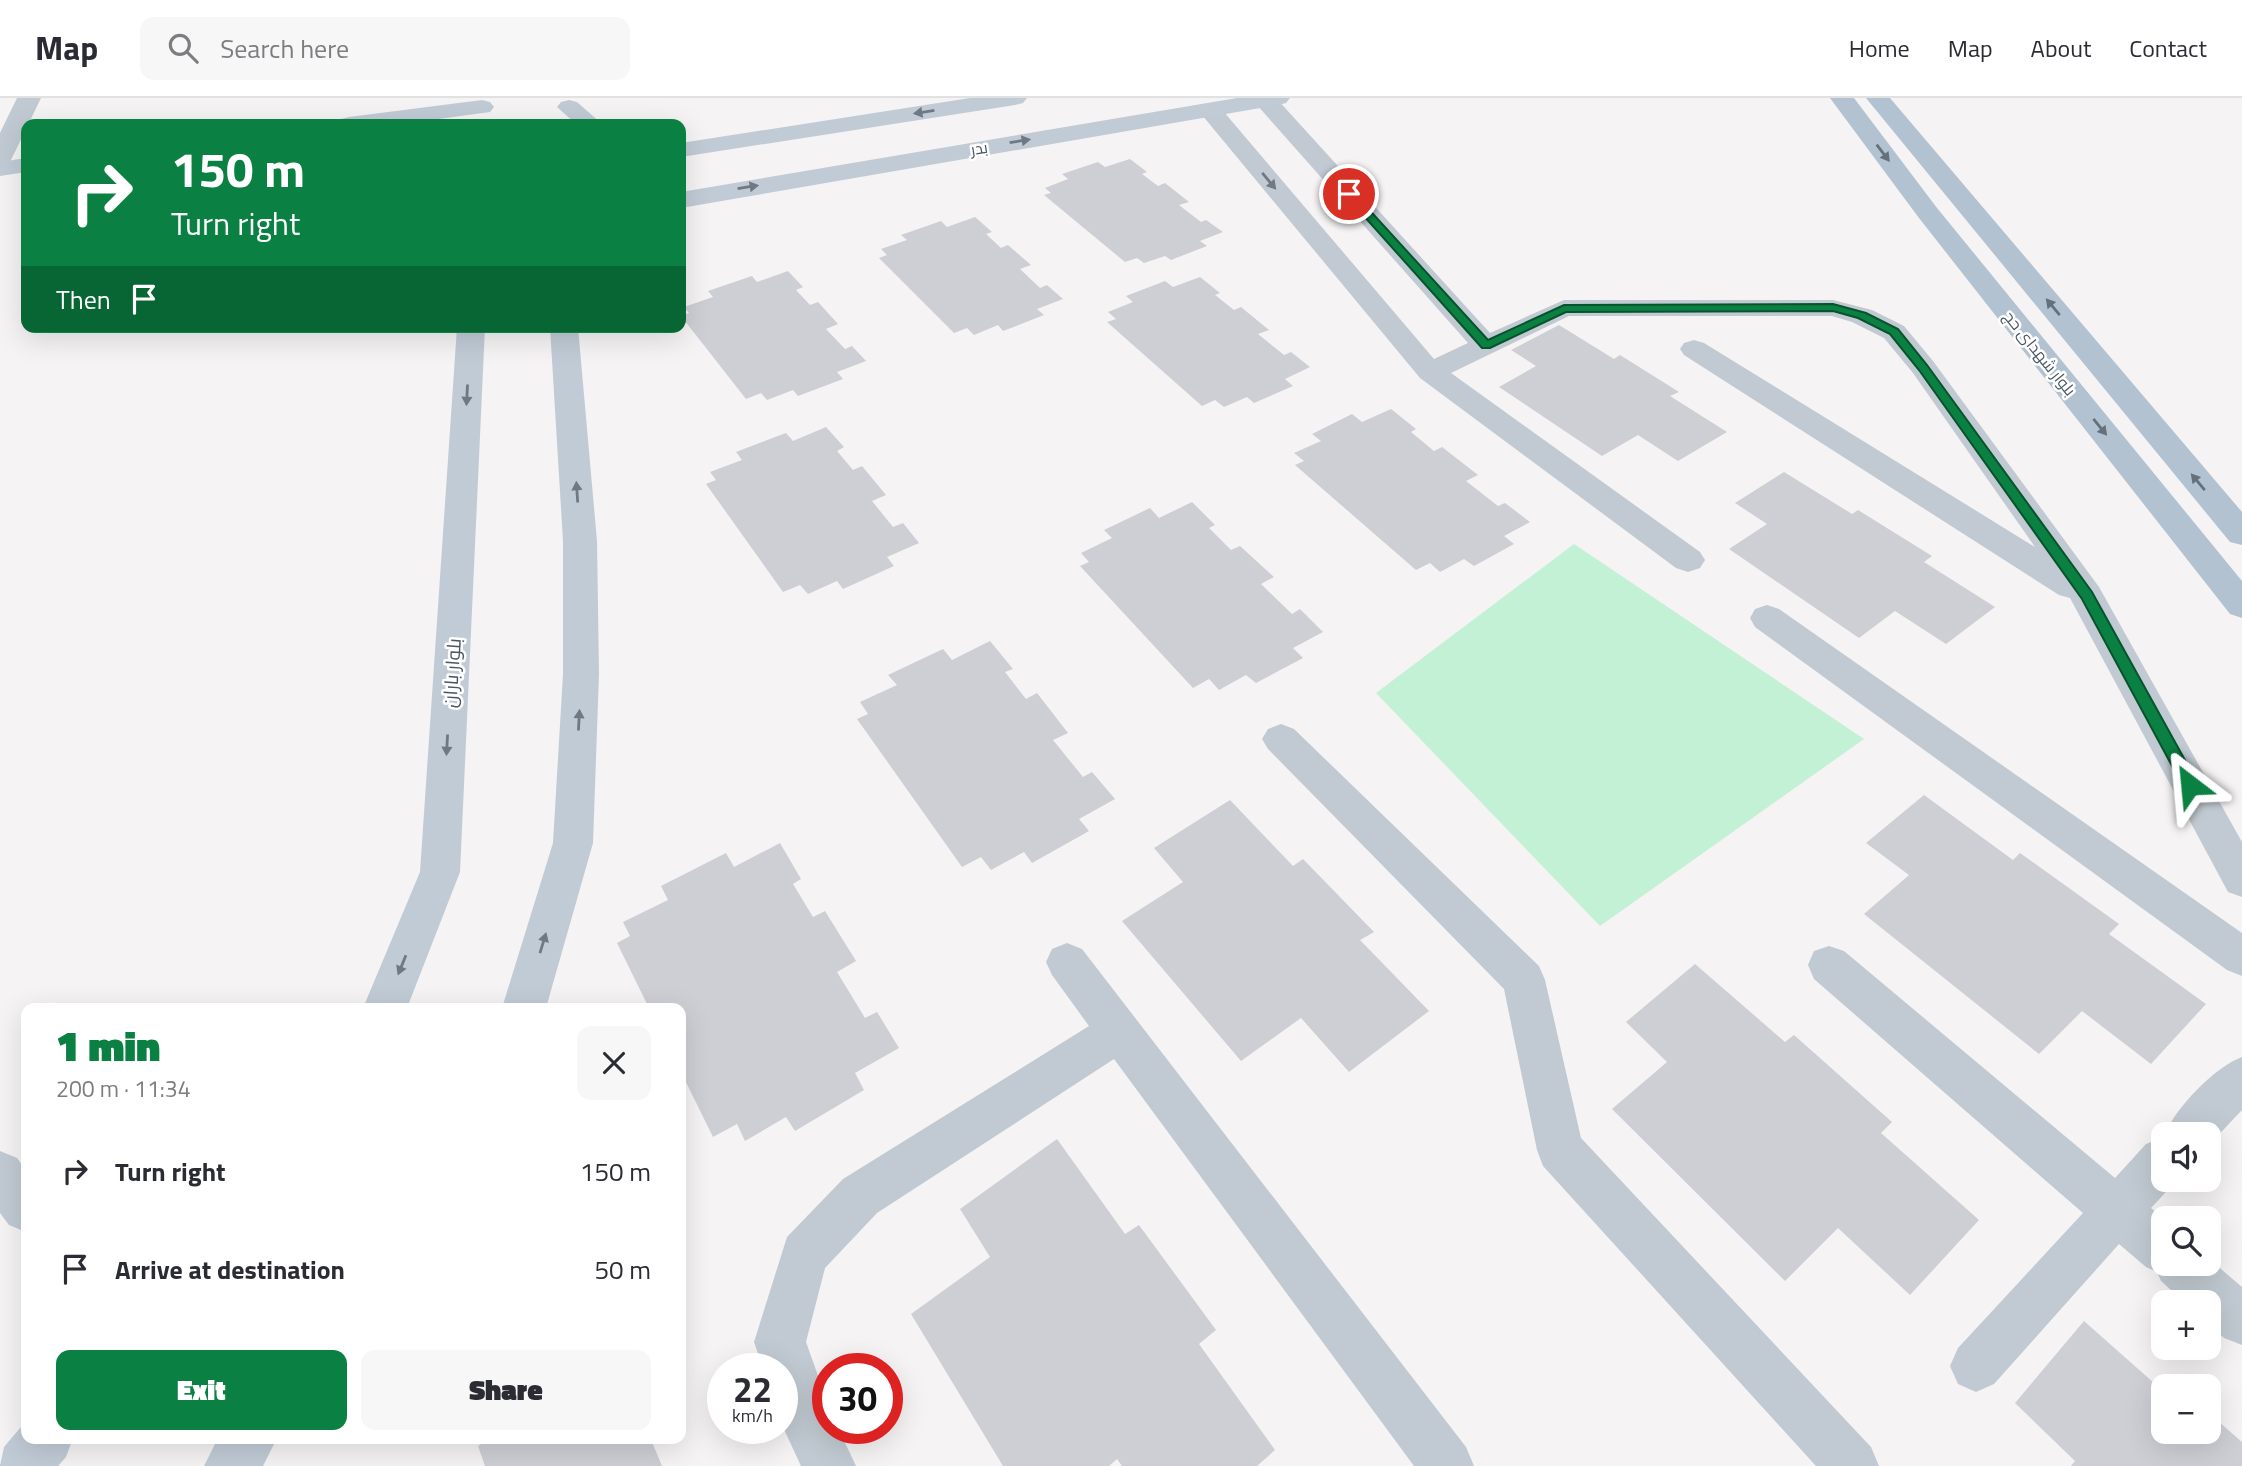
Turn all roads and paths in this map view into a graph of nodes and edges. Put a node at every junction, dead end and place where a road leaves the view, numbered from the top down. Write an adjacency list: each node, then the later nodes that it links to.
1 (29, 98): 11 (street)
2 (1015, 98): 10 (street, one-way to 10)
3 (1842, 98): 23 (main road, بلوار شهدای حج, one-way to 23)
4 (1878, 98): 20 (main road, one-way to 4)
5 (1271, 99): 7 (street, بدر); 9 (street)
6 (481, 110): 8 (street)
7 (1210, 110): 9 (street); 14 (street, بدر, one-way to 7)
8 (396, 119)
9 (1269, 141): 17 (street); 19 (street, one-way to 19)
10 (686, 149)
11 (0, 158)
12 (21, 166): 13 (street)
13 (0, 169)
14 (686, 196)
15 (471, 333): 30 (street, بلوار باران, one-way to 30)
16 (564, 333): 31 (street, one-way to 16)
17 (1486, 346): 19 (street); 22 (street)
18 (1693, 349): 22 (street)
19 (1430, 372): 21 (street)
20 (2242, 534)
21 (1688, 560)
22 (2087, 596): 26 (street)
23 (2242, 605)
24 (1767, 618): 27 (street)
25 (1281, 739): 49 (street)
26 (2242, 880)
27 (2242, 957)
28 (1066, 962): 32 (street)
29 (1829, 965): 38 (street)
30 (387, 1003)
31 (525, 1003)
32 (1119, 1031): 47 (street); 48 (street)
33 (2242, 1078): 34 (street)
34 (2200, 1122)
35 (2151, 1173): 38 (street)
36 (0, 1175): 37 (street)
37 (21, 1202)
38 (2116, 1209): 39 (street); 42 (street)
39 (2151, 1240)
40 (2192, 1276): 41 (street)
41 (2242, 1320)
42 (1976, 1366)
43 (42, 1444): 45 (street)
44 (247, 1444): 46 (street)
45 (23, 1466)
46 (231, 1466)
47 (829, 1466)
48 (1447, 1466)
49 (1852, 1466)

